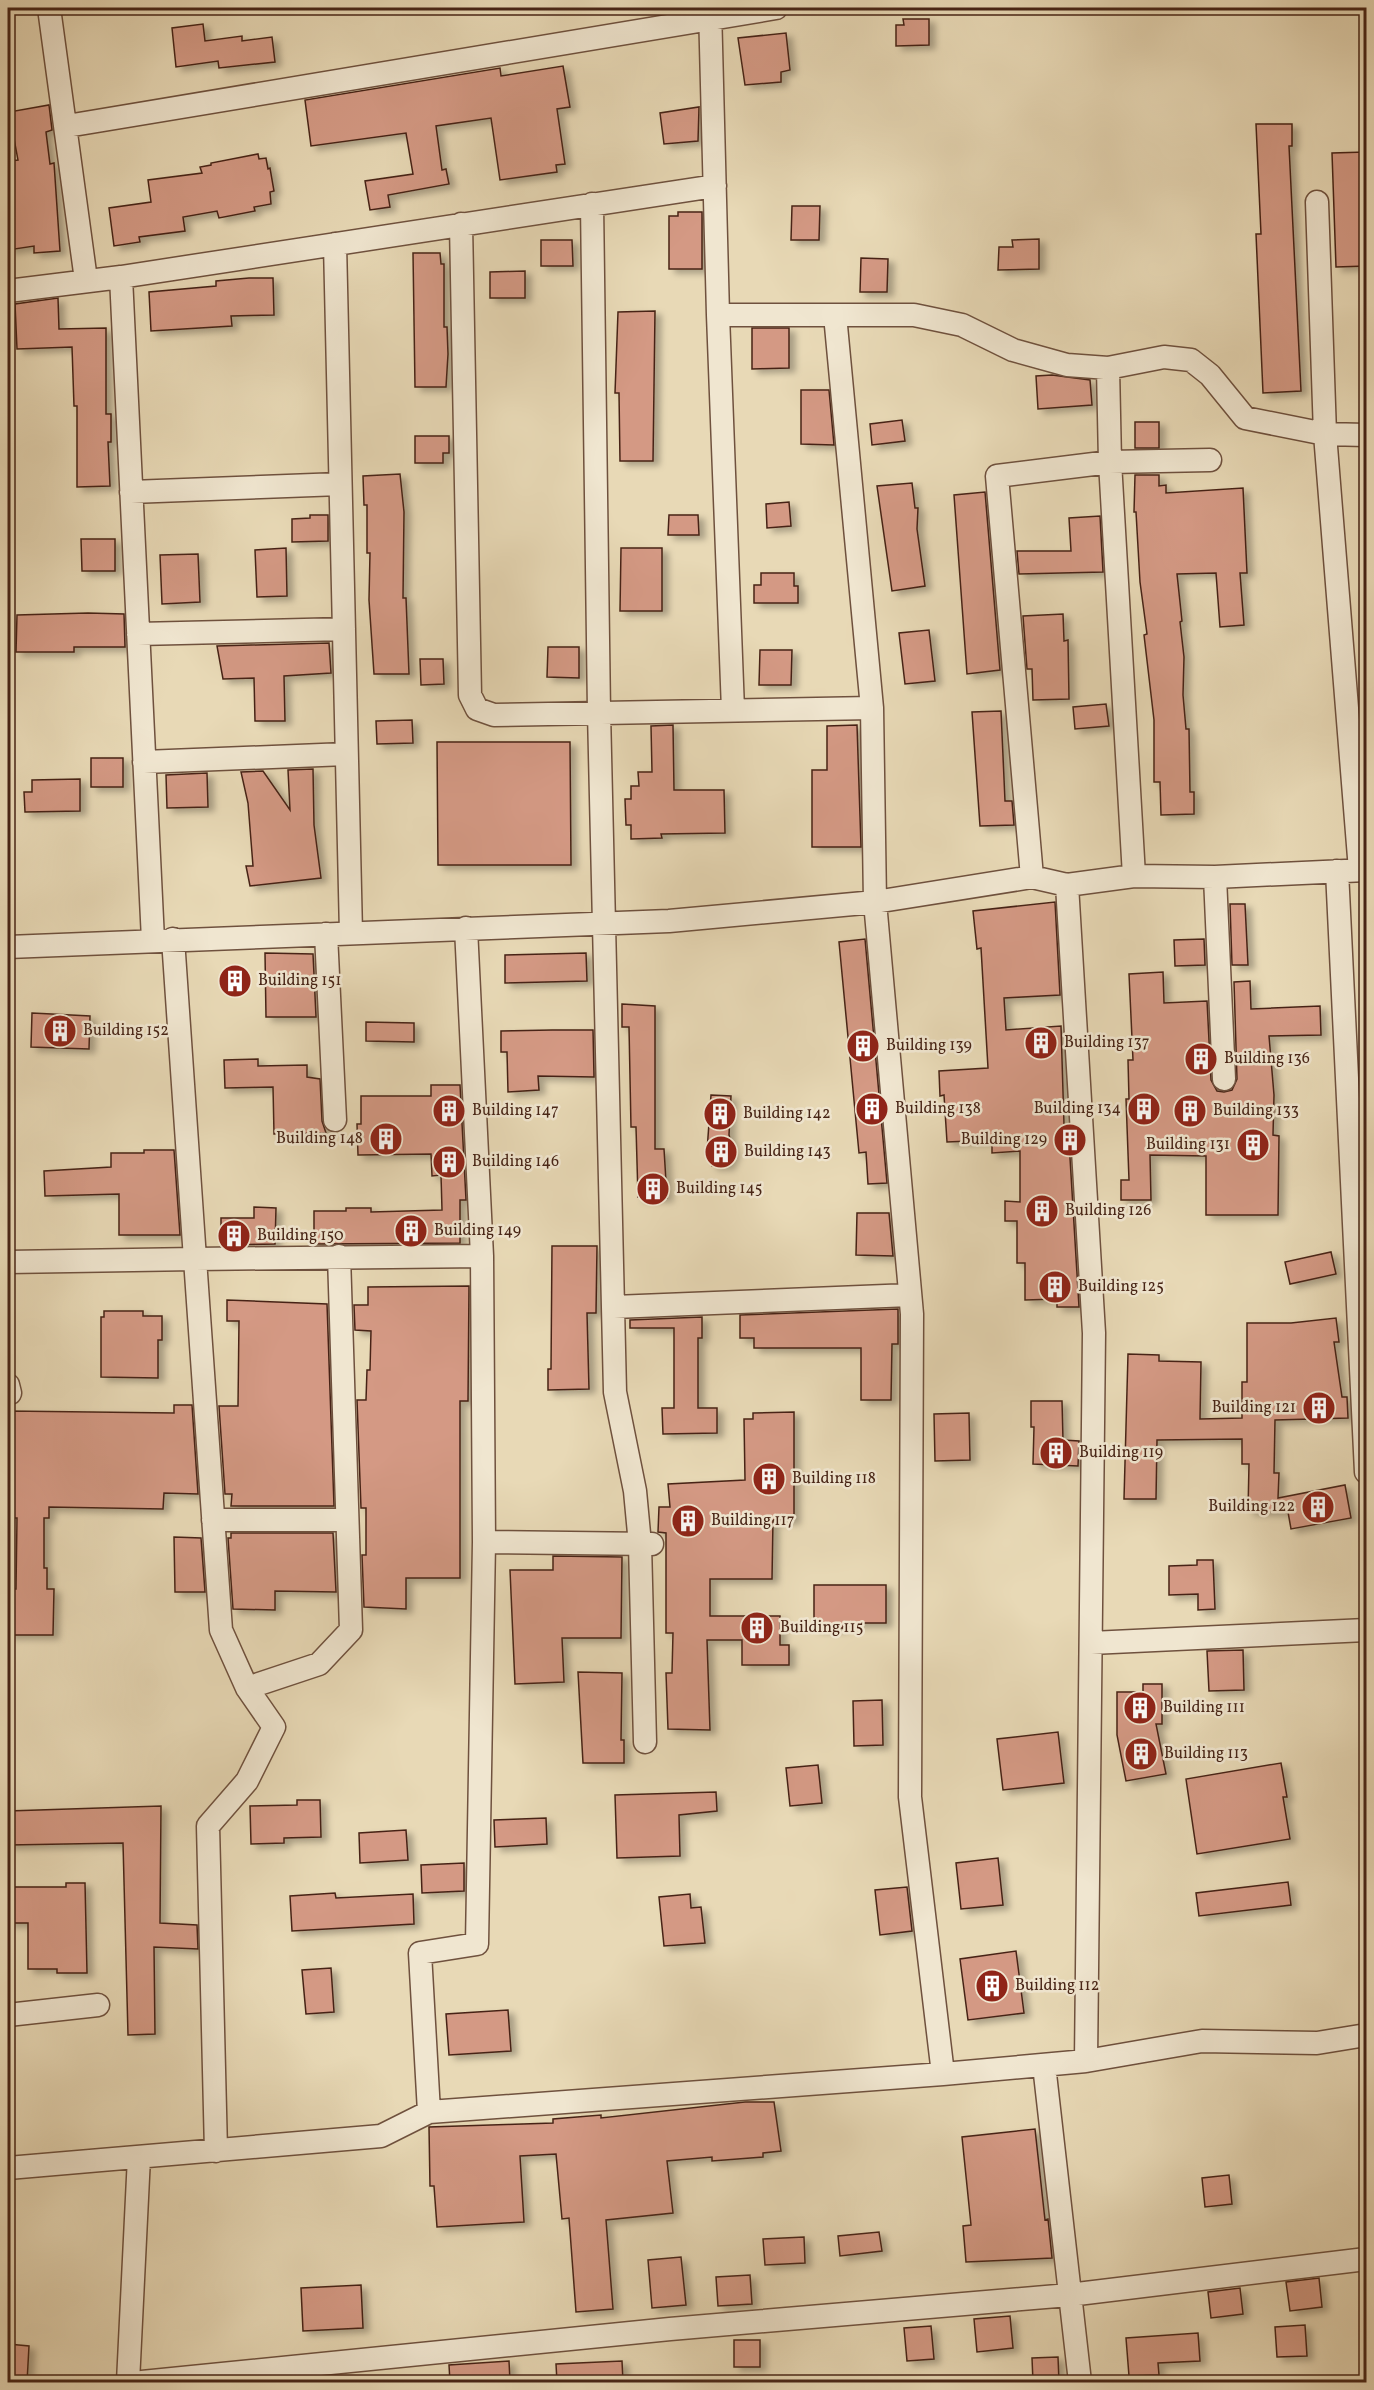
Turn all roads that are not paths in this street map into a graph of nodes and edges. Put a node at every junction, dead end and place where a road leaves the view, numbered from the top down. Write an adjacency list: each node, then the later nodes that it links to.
1 (49, 8): 4 (street)
2 (776, 8): 3 (street)
3 (711, 14): 4 (street); 5 (street)
4 (67, 126): 11 (street)
5 (715, 186): 7 (street); 13 (street)
6 (1317, 202): 16 (street)
7 (592, 204): 8 (street); 26 (street)
8 (461, 225): 9 (street); 26 (street)
9 (334, 244): 10 (street); 20 (street)
10 (121, 277): 11 (street); 21 (street)
11 (86, 280): 12 (street)
12 (8, 291)
13 (718, 315): 14 (street); 25 (street)
14 (835, 315): 15 (street); 24 (street)
15 (1108, 368): 16 (street); 19 (street)
16 (1325, 434): 17 (street); 29 (street)
17 (1366, 435)
18 (1210, 459): 19 (street)
19 (1110, 462): 31 (street); 32 (street)
20 (340, 484): 21 (street); 22 (street)
21 (131, 492): 23 (street)
22 (344, 629): 23 (street); 27 (street)
23 (138, 633): 28 (street)
24 (872, 708): 25 (street); 35 (street)
25 (733, 710): 26 (street)
26 (598, 712): 36 (street)
27 (346, 754): 28 (street); 38 (street)
28 (144, 762): 40 (street)
29 (1364, 870): 30 (street)
30 (1337, 871): 33 (street); 52 (street)
31 (1134, 876): 33 (street); 34 (street)
32 (1032, 877): 34 (street); 35 (street)
33 (1215, 877): 42 (street)
34 (1066, 885): 58 (street)
35 (875, 902): 36 (street); 48 (street)
36 (603, 923): 37 (street); 49 (street)
37 (465, 928): 38 (street); 45 (street)
38 (351, 933): 39 (street)
39 (326, 934): 40 (street); 43 (street)
40 (163, 940): 41 (street); 46 (street)
41 (8, 946)
42 (1224, 1079)
43 (335, 1120)
44 (339, 1256): 45 (street); 46 (street); 54 (street)
45 (482, 1256): 55 (street)
46 (195, 1259): 47 (street); 53 (street)
47 (8, 1262)
48 (910, 1295): 49 (street); 66 (street)
49 (614, 1306): 56 (street)
50 (8, 1385): 51 (street)
51 (8, 1392)
52 (1366, 1472)
53 (213, 1520): 54 (street); 59 (street)
54 (347, 1520): 59 (street)
55 (484, 1542): 56 (street); 67 (street)
56 (646, 1544): 60 (street)
57 (1366, 1630): 58 (street)
58 (1091, 1643): 64 (street)
59 (247, 1688): 68 (street)
60 (645, 1742)
61 (98, 2005): 62 (street)
62 (8, 2015)
63 (1366, 2035): 64 (street)
64 (1086, 2061): 65 (street)
65 (1044, 2065): 66 (street); 72 (street)
66 (944, 2074): 67 (street)
67 (429, 2112): 68 (street)
68 (216, 2151): 69 (street)
69 (139, 2157): 70 (street); 73 (street)
70 (8, 2168)
71 (1366, 2259): 72 (street)
72 (1069, 2295): 74 (street); 75 (street)
73 (128, 2382)
74 (142, 2382)
75 (1080, 2382)

